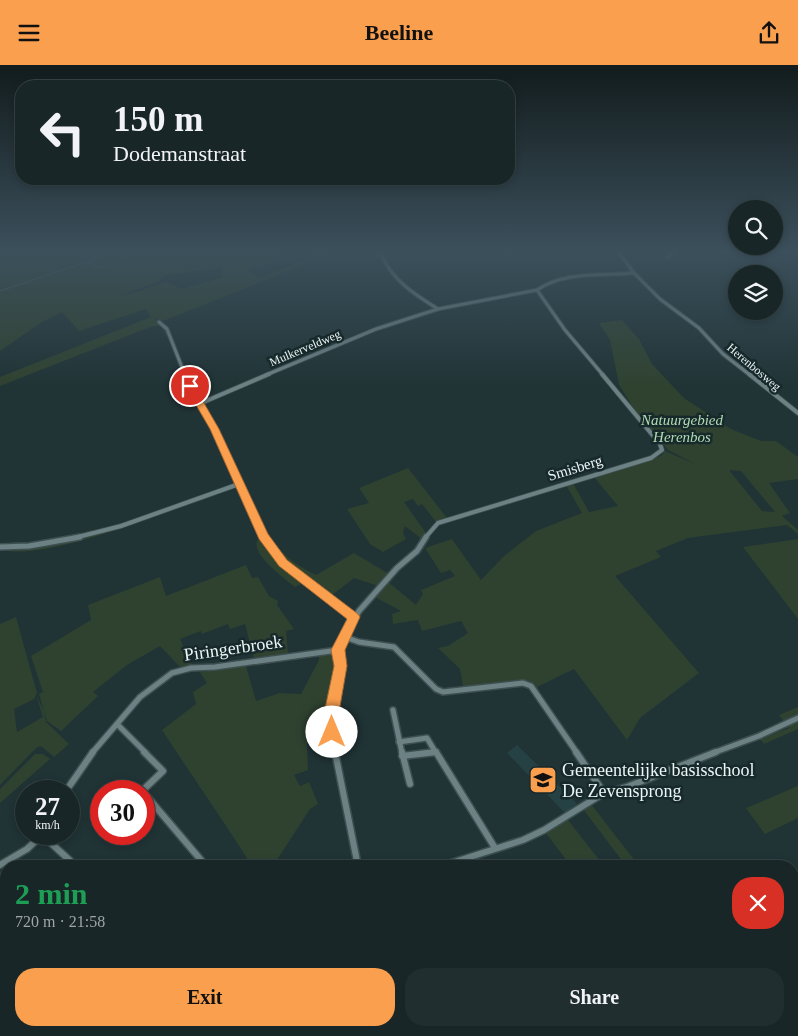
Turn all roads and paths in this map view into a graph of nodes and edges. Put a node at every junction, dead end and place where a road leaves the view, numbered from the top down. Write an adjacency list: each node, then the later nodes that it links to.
1 (420, 296): 5 (street)
2 (504, 296): 5 (street, Mulkerveldweg)
3 (542, 296): 11 (street, Smisberg)
4 (658, 296): 8 (street, Herenbosweg)
5 (438, 309): 7 (street, Mulkerveldweg)
6 (159, 321): 7 (street)
7 (199, 404): 9 (street)
8 (798, 413)
9 (239, 484): 10 (street); 11 (street)
10 (0, 547)
11 (354, 617): 12 (street, Smisberg)
12 (346, 637): 13 (street, Smisberg); 23 (street)
13 (338, 650): 16 (street, Piringerbroek); 31 (street)
14 (393, 710): 17 (street)
15 (798, 718): 23 (street)
16 (117, 724): 20 (street, Piringerbroek); 21 (street)
17 (399, 742): 18 (street); 19 (street)
18 (436, 752): 19 (street); 27 (street)
19 (402, 756): 22 (street)
20 (73, 780)
21 (154, 780)
22 (410, 784)
23 (604, 793): 27 (street)
24 (155, 806): 30 (street)
25 (31, 845): 28 (street)
26 (54, 845): 29 (street)
27 (495, 848): 32 (street)
28 (8, 860)
29 (70, 860)
30 (201, 860)
31 (357, 860)
32 (460, 860)

